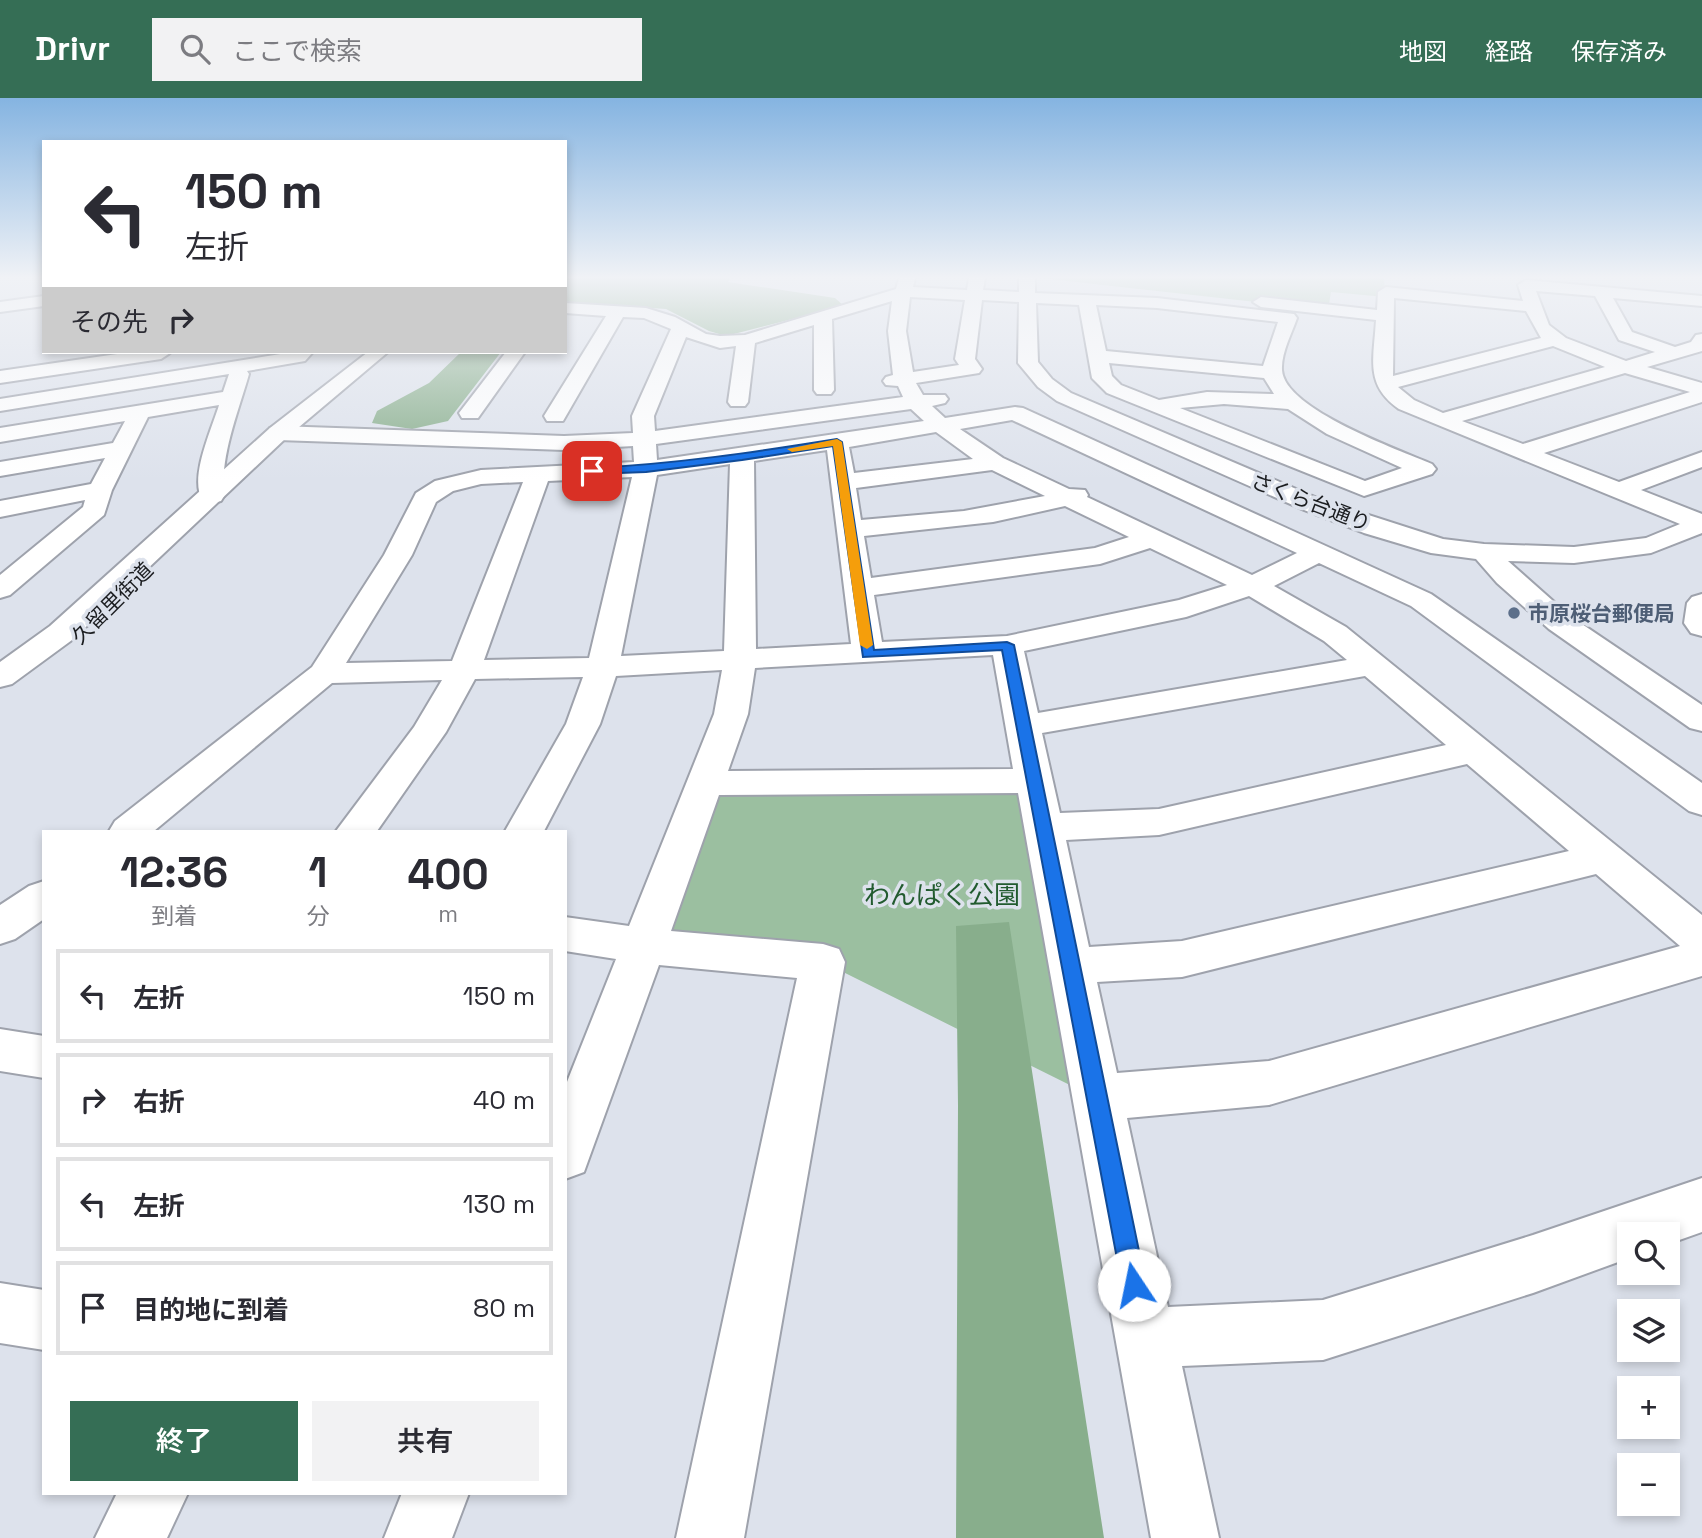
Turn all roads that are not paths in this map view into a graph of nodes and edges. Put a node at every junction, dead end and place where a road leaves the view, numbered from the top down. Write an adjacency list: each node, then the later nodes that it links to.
1 (597, 345): 46 (street)
2 (675, 345): 54 (street)
3 (745, 345): 38 (street)
4 (823, 345): 33 (street)
5 (897, 345): 31 (street)
6 (967, 345): 31 (street)
7 (1028, 345): 27 (street, さくら台通り)
8 (1097, 345): 22 (street)
9 (1280, 345): 16 (street)
10 (1384, 345): 28 (street)
11 (1524, 345): 28 (street)
12 (1566, 345): 24 (street)
13 (1652, 345): 17 (street)
14 (1698, 345): 17 (street)
15 (1254, 347): 16 (street)
16 (1279, 349): 25 (street)
17 (1675, 353): 24 (street)
18 (146, 354): 26 (street)
19 (302, 354): 23 (street)
20 (377, 354): 51 (street, 久留里街道)
21 (514, 354): 44 (street)
22 (1098, 356): 25 (street); 41 (street)
23 (239, 359): 36 (street); 40 (street)
24 (1630, 366): 32 (street); 49 (street)
25 (1273, 373): 39 (street)
26 (0, 377)
27 (1045, 383): 30 (street); 58 (street, さくら台通り)
28 (1385, 384): 49 (street)
29 (850, 387): 33 (street)
30 (1019, 387)
31 (899, 388): 37 (street); 50 (street); 54 (street)
32 (1702, 389)
33 (824, 390): 34 (street)
34 (799, 394)
35 (1702, 395): 57 (street)
36 (234, 396): 42 (street); 68 (street)
37 (955, 396)
38 (762, 399)
39 (1293, 403): 41 (street); 53 (street)
40 (0, 405)
41 (1154, 407): 53 (street)
42 (140, 412): 52 (street); 56 (street)
43 (670, 412): 54 (street)
44 (494, 414)
45 (531, 415): 46 (street)
46 (555, 416): 47 (street)
47 (580, 416)
48 (618, 416): 54 (street)
49 (1441, 420): 57 (street)
50 (940, 425): 55 (street); 61 (street); 63 (street)
51 (278, 433): 54 (street); 68 (street, 久留里街道)
52 (0, 435)
53 (1233, 438): 58 (street)
54 (644, 441): 59 (street); 64 (street); 87 (street)
55 (837, 442): 59 (street); 65 (street)
56 (122, 448): 62 (street); 66 (street)
57 (1523, 452): 67 (street)
58 (1189, 453): 63 (street); 77 (street, さくら台通り)
59 (742, 457): 85 (street)
60 (1702, 459): 67 (street)
61 (995, 463): 65 (street); 69 (street)
62 (0, 469)
63 (1142, 472): 69 (street); 76 (street)
64 (538, 474): 88 (street); 89 (street)
65 (843, 482): 72 (street)
66 (100, 490): 70 (street); 74 (street)
67 (1619, 490): 71 (street)
68 (212, 496): 90 (street, 久留里街道); 91 (street, 久留里街道)
69 (1068, 497): 72 (street); 73 (street)
70 (0, 509)
71 (1702, 523): 77 (street, さくら台通り)
72 (850, 529): 79 (street)
73 (1152, 538): 78 (street); 79 (street)
74 (58, 539): 75 (street); 80 (street)
75 (12, 549)
76 (1321, 552): 78 (street); 97 (street)
77 (1484, 552): 92 (street)
78 (1252, 586): 83 (street); 86 (street)
79 (858, 588): 84 (street)
80 (0, 589)
81 (1702, 603): 82 (street)
82 (1702, 627)
83 (1007, 645): 84 (street); 93 (street)
84 (868, 654): 85 (street)
85 (740, 660): 87 (street); 96 (street)
86 (1373, 665): 93 (street); 94 (street)
87 (603, 667): 88 (street); 101 (street)
88 (464, 670): 89 (street); 100 (street)
89 (324, 673): 99 (street)
90 (0, 677)
91 (0, 696)
92 (1702, 720)
93 (1023, 726): 95 (street)
94 (1476, 750): 98 (street); 102 (street)
95 (1034, 781): 96 (street); 98 (street)
96 (707, 783): 107 (street)
97 (1702, 802)
98 (1043, 828): 109 (street)
99 (130, 830)
100 (357, 830)
101 (525, 830)
102 (1604, 858): 106 (street); 109 (street)
103 (42, 898): 104 (street)
104 (0, 927)
105 (567, 934): 107 (street)
106 (1702, 940)
107 (645, 946): 113 (street); 122 (street)
108 (1702, 958): 112 (street)
109 (1070, 966): 112 (street)
110 (0, 1051): 111 (street)
111 (42, 1057)
112 (1096, 1098): 117 (street)
113 (567, 1149)
114 (1702, 1205): 117 (street)
115 (0, 1313): 116 (street)
116 (42, 1320)
117 (1144, 1338): 123 (street)
118 (154, 1495): 120 (street)
119 (435, 1495): 121 (street)
120 (130, 1538)
121 (418, 1538)
122 (710, 1538)
123 (1185, 1538)

